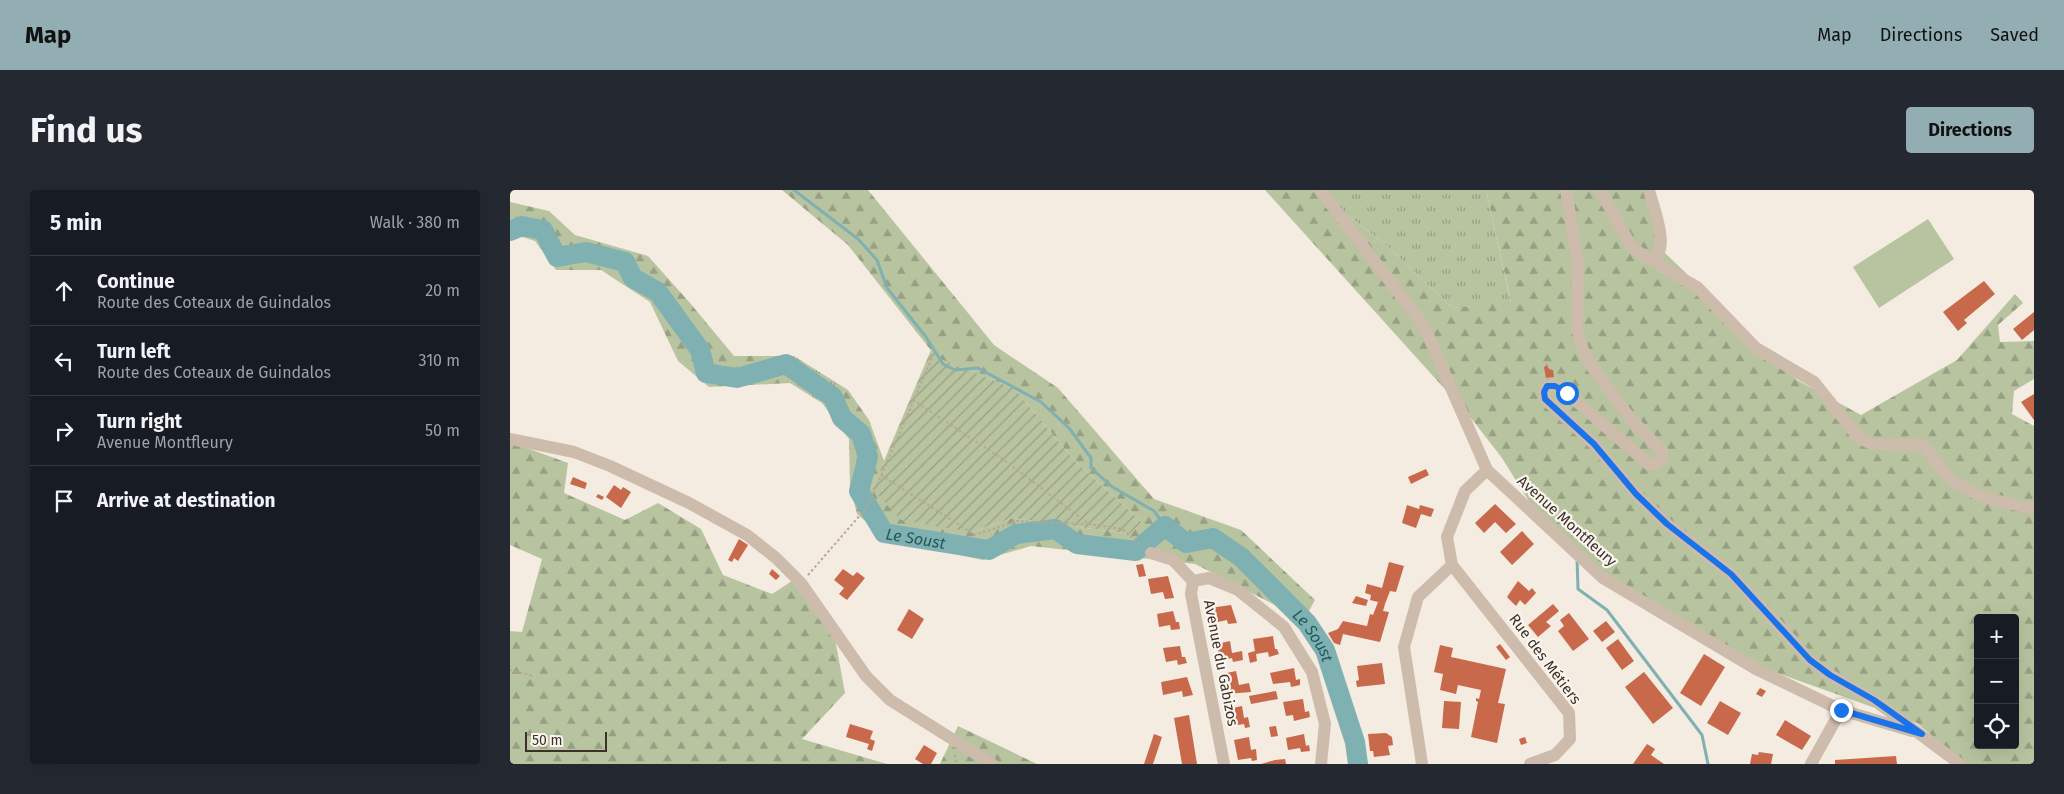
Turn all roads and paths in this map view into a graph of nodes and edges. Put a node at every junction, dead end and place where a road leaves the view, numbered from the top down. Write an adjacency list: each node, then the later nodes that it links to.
1 (1320, 190): 9 (street, Avenue Montfleury)
2 (1566, 190): 21 (street)
3 (1600, 190): 5 (street)
4 (1649, 190): 5 (street)
5 (1654, 258): 11 (street)
6 (935, 351): 7 (path)
7 (913, 400): 10 (path); 12 (path)
8 (510, 439): 17 (street)
9 (1487, 470): 15 (street, Rue des Métiers); 20 (street, Avenue Montfleury)
10 (881, 475): 12 (path); 17 (path)
11 (2034, 509)
12 (1089, 524): 13 (path)
13 (1132, 537)
14 (1151, 553): 16 (street)
15 (1452, 565): 26 (street); 27 (street, Rue des Métiers)
16 (1192, 581): 24 (street, Avenue du Gabizos); 25 (street, Avenue du Gabizos)
17 (801, 583): 23 (street)
18 (510, 670): 19 (path)
19 (533, 676)
20 (1841, 710): 21 (street, Avenue Montfleury); 28 (street)
21 (1922, 734): 22 (street)
22 (1957, 763)
23 (992, 764)
24 (1224, 764)
25 (1321, 764)
26 (1422, 764)
27 (1530, 764)
28 (1811, 764)

